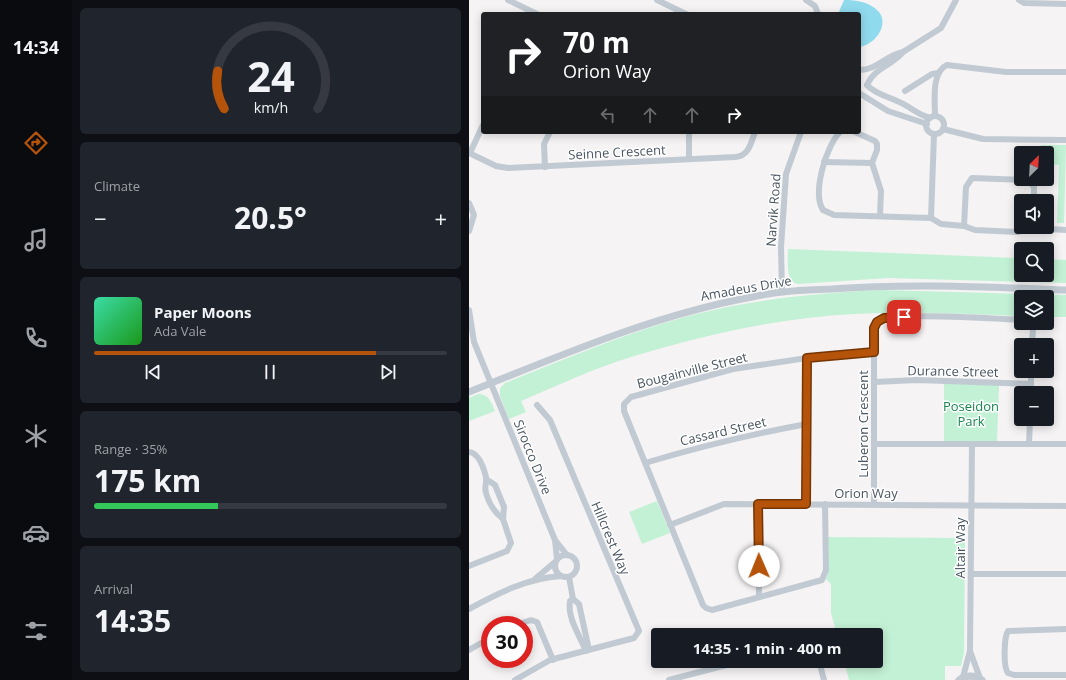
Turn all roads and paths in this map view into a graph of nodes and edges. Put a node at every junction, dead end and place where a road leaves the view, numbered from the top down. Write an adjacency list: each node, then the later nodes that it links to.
1 (508, 0): 7 (street)
2 (657, 0): 8 (street)
3 (806, 0): 9 (street)
4 (956, 0): 10 (street)
5 (1019, 0): 6 (street)
6 (1066, 4)
7 (533, 12)
8 (682, 12)
9 (817, 12)
10 (903, 52): 11 (street); 15 (street)
11 (861, 69)
12 (861, 70): 15 (street)
13 (1066, 72): 14 (street)
14 (938, 73): 17 (street); 21 (street)
15 (867, 84): 16 (street); 19 (street)
16 (861, 90)
17 (905, 91)
18 (861, 93): 20 (street)
19 (885, 96): 20 (street); 21 (street)
20 (880, 107): 21 (street)
21 (931, 120): 23 (street); 30 (street)
22 (481, 129): 32 (street)
23 (943, 129): 30 (street); 31 (street)
24 (549, 134): 36 (street)
25 (689, 134): 33 (street)
26 (754, 134): 33 (street, Seinne Crescent)
27 (800, 134): 47 (street, Narvik Road)
28 (838, 134): 34 (street)
29 (859, 134): 35 (street)
30 (934, 134): 40 (street)
31 (1066, 140)
32 (469, 153): 36 (street, Seinne Crescent)
33 (689, 159): 36 (street, Seinne Crescent)
34 (824, 162): 35 (street); 39 (street)
35 (873, 163): 39 (street)
36 (545, 167)
37 (1034, 194): 41 (street)
38 (469, 203): 43 (street)
39 (880, 215): 40 (street)
40 (931, 218): 41 (street)
41 (964, 226): 45 (street)
42 (1054, 229): 44 (street)
43 (469, 230)
44 (1066, 230)
45 (1014, 232)
46 (1066, 290): 47 (street, Amadeus Drive)
47 (782, 292): 54 (street, Amadeus Drive)
48 (469, 310): 54 (street, Sirocco Drive)
49 (1014, 320): 50 (street, Luberon Crescent)
50 (874, 352): 51 (street, Bougainville Street); 53 (street, Luberon Crescent)
51 (807, 358): 58 (street); 65 (street, Bougainville Street)
52 (1031, 378): 55 (street)
53 (874, 382): 55 (street, Durance Street); 60 (street, Luberon Crescent)
54 (491, 383): 56 (street, Amadeus Drive); 75 (street, Sirocco Drive)
55 (1031, 384)
56 (469, 392)
57 (537, 405): 91 (street, Hillcrest Way)
58 (807, 424): 65 (street, Cassard Street); 68 (street)
59 (1030, 426): 62 (street)
60 (874, 444): 61 (street); 70 (street, Luberon Crescent)
61 (972, 444): 62 (street); 71 (street, Altair Way)
62 (1029, 444): 63 (street)
63 (1066, 444)
64 (469, 452): 66 (street)
65 (645, 463): 74 (street, Bougainville Street)
66 (486, 479): 73 (street); 73 (street)
67 (758, 504): 68 (street, Orion Way); 74 (street, Orion Way); 84 (street)
68 (806, 504): 69 (street, Orion Way)
69 (825, 504): 70 (street, Orion Way); 84 (street, Bougainville Street)
70 (873, 504): 71 (street, Orion Way)
71 (971, 505): 72 (street, Orion Way); 79 (street, Altair Way)
72 (1066, 506)
73 (503, 519): 78 (street)
74 (670, 525): 84 (street, Bougainville Street)
75 (555, 540): 76 (street, Sirocco Drive); 77 (street, Sirocco Drive)
76 (567, 554): 77 (street); 82 (street)
77 (556, 561): 81 (street); 83 (street)
78 (469, 566)
79 (971, 574): 80 (street); 92 (street, Altair Way)
80 (1066, 574)
81 (561, 576): 82 (street); 83 (street)
82 (569, 577): 85 (street)
83 (534, 580): 86 (street)
84 (759, 597)
85 (573, 599): 91 (street); 91 (street)
86 (469, 609)
87 (533, 621): 93 (street)
88 (1066, 629): 96 (street)
89 (481, 643): 90 (street)
90 (469, 650)
91 (587, 651): 93 (street, Hillcrest Way)
92 (971, 651): 98 (street, Altair Way); 99 (street, Altair Way)
93 (553, 660): 100 (street, Hillcrest Way)
94 (719, 668): 97 (street)
95 (821, 668): 102 (street)
96 (1066, 675)
97 (690, 677): 101 (street)
98 (961, 679): 99 (street)
99 (981, 679)
100 (515, 680)
101 (669, 680)
102 (824, 680)

